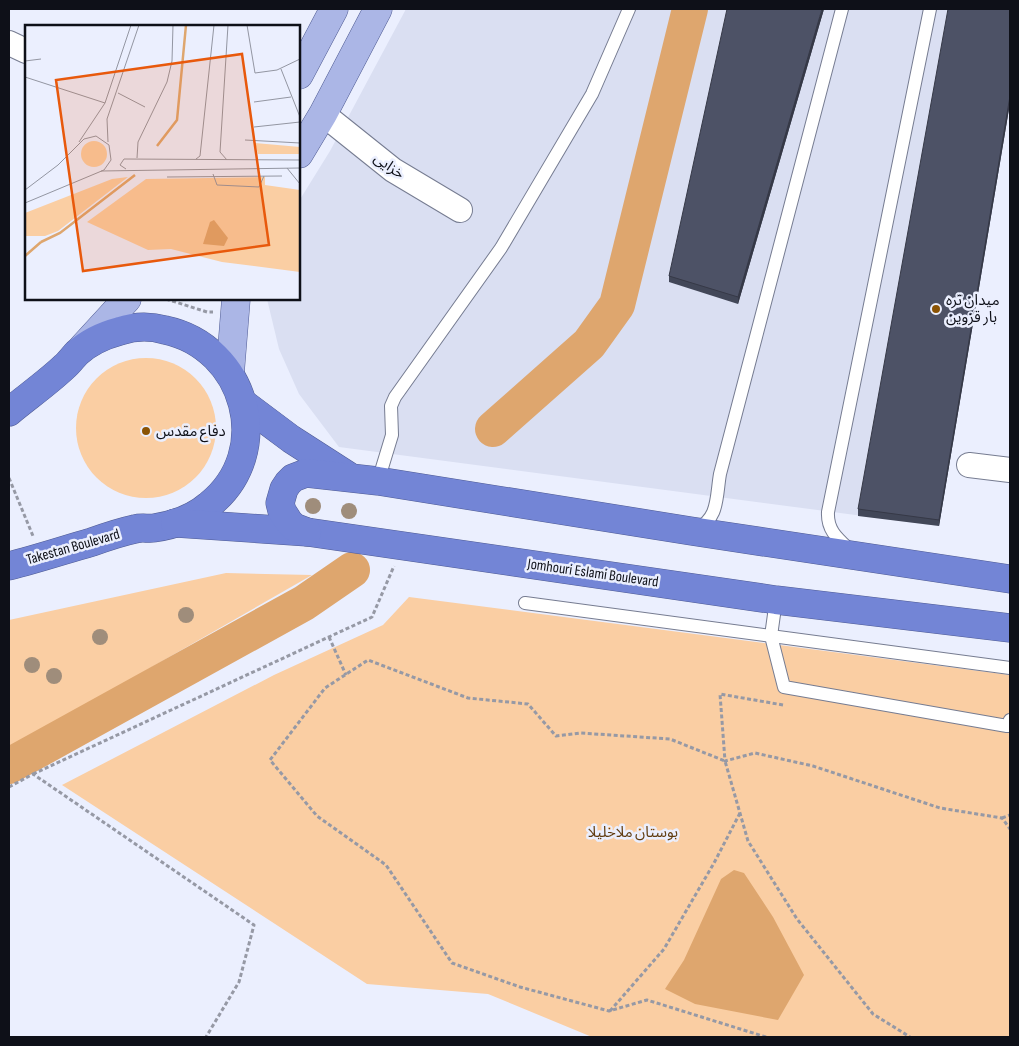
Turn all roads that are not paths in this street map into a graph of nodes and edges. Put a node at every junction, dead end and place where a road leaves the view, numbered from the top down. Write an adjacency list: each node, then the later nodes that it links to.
1 (334, 9): 8 (main road)
2 (378, 9): 9 (main road)
3 (628, 9): 21 (lane)
4 (842, 9): 24 (lane)
5 (930, 9): 25 (lane)
6 (9, 43): 7 (street)
7 (25, 51)
8 (300, 73)
9 (323, 114): 10 (main road); 11 (street, خزایی)
10 (300, 152)
11 (460, 210)
12 (127, 300): 14 (main road)
13 (236, 306): 15 (main road)
14 (72, 359): 15 (highway); 17 (highway)
15 (230, 373): 16 (highway)
16 (243, 403): 20 (highway); 22 (highway)
17 (9, 412)
18 (969, 465): 19 (street)
19 (1010, 470)
20 (350, 478): 21 (highway); 23 (highway)
21 (378, 481): 24 (highway)
22 (175, 523): 23 (highway, Jomhouri Eslami Boulevard); 26 (highway, Takestan Boulevard)
23 (307, 532): 28 (highway, Jomhouri Eslami Boulevard)
24 (691, 532): 25 (highway)
25 (858, 556): 27 (highway)
26 (9, 566)
27 (1010, 579)
28 (776, 600): 30 (highway, Jomhouri Eslami Boulevard); 31 (lane)
29 (525, 602): 31 (lane)
30 (1010, 628)
31 (771, 636): 32 (lane); 33 (lane)
32 (1010, 668)
33 (1010, 720)

